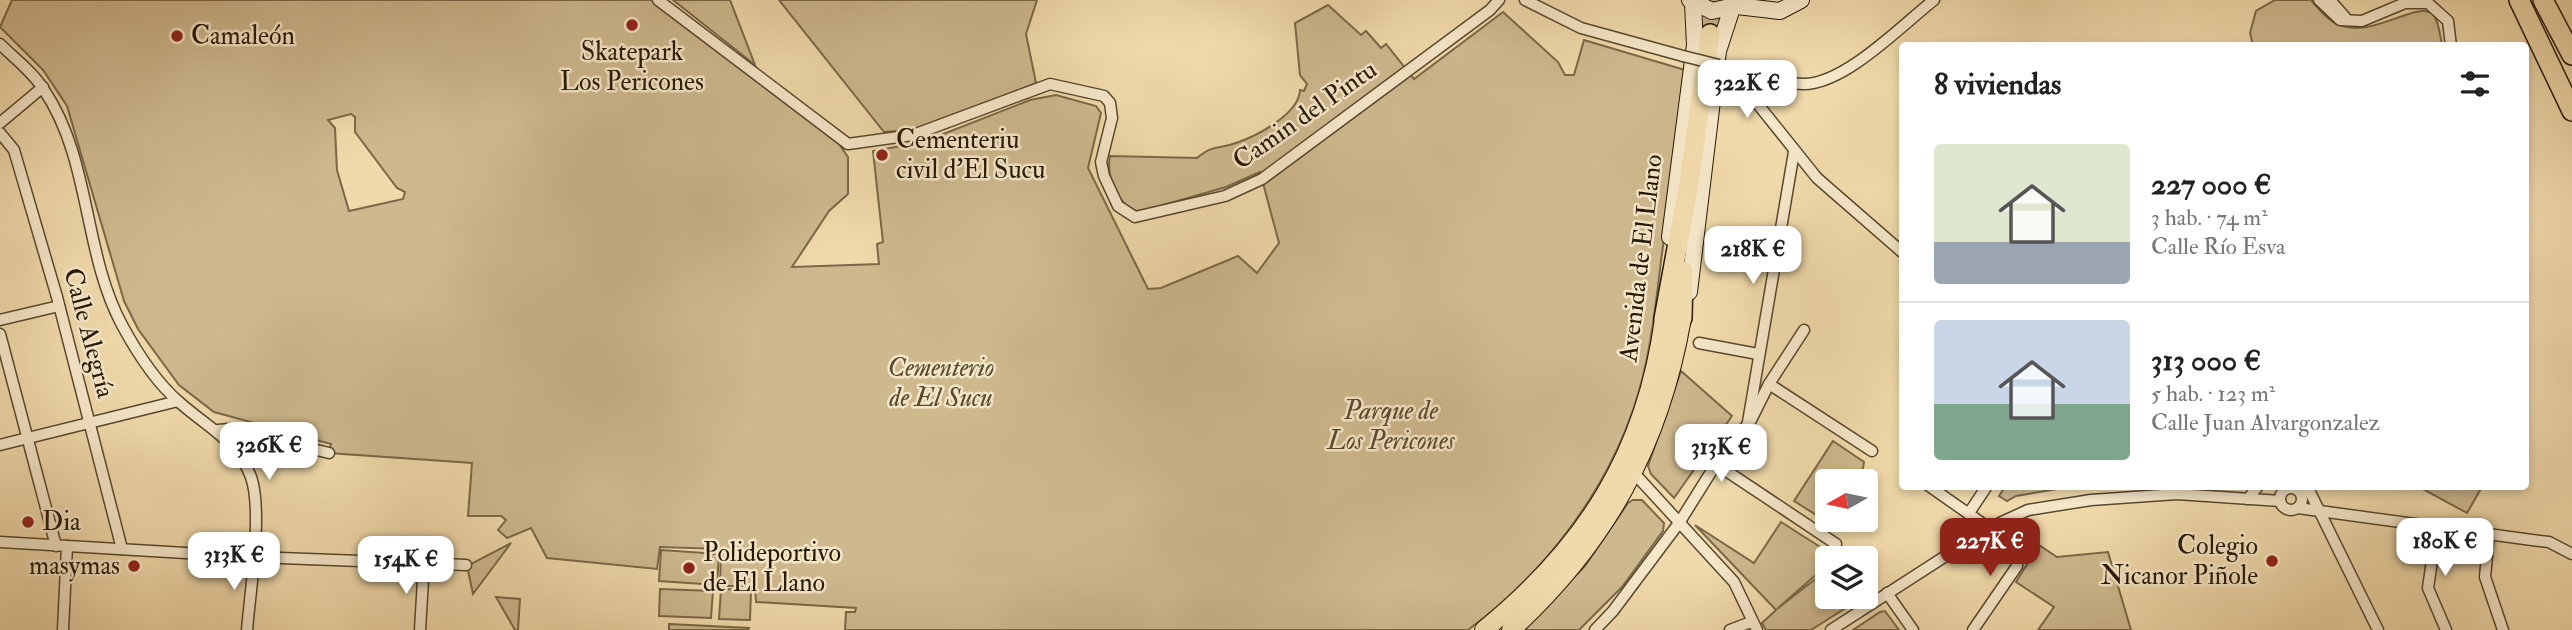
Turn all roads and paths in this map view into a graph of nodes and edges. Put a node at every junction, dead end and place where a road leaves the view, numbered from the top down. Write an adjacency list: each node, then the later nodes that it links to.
1 (658, 0): 2 (street, Camin del Pintu)
2 (1499, 0)
3 (1525, 0): 17 (street, bridge)
4 (1763, 0): 10 (main road)
5 (1934, 0): 17 (street)
6 (2322, 0): 14 (street)
7 (2519, 0): 20 (highway)
8 (2526, 0): 19 (highway)
9 (2543, 0): 16 (highway)
10 (1799, 1): 12 (main road)
11 (1691, 2): 12 (main road); 26 (main road, Avenida de El Llano)
12 (1737, 5): 26 (main road, Avenida de El Llano)
13 (1710, 34): 26 (highway)
14 (2451, 42)
15 (0, 44): 18 (street)
16 (2572, 55)
17 (1723, 66): 23 (street)
18 (43, 87): 21 (street); 33 (street)
19 (2572, 96)
20 (2572, 111)
21 (0, 123)
22 (0, 132): 25 (street, Calle Alegría)
23 (1794, 152): 24 (street); 31 (street)
24 (1899, 249)
25 (59, 306): 27 (street); 34 (street, Calle Alegría)
26 (1673, 318): 42 (main road, Avenida de El Llano); 69 (main road, Avenida de El Llano)
27 (0, 320)
28 (1804, 330): 32 (street)
29 (0, 334): 37 (street)
30 (1699, 343): 31 (street)
31 (1758, 354): 35 (street)
32 (1769, 384): 35 (street); 39 (street)
33 (178, 401): 34 (street); 36 (street)
34 (89, 423): 37 (street); 59 (street, Calle Alegría)
35 (1748, 423): 41 (street)
36 (218, 430): 40 (street); 61 (street)
37 (28, 438): 38 (street); 58 (street)
38 (0, 446)
39 (1872, 451)
40 (329, 453)
41 (1716, 464): 52 (street); 57 (street)
42 (1634, 473): 52 (street); 70 (main road, Avenida de El Llano)
43 (1935, 490): 51 (street)
44 (1984, 490): 51 (street)
45 (2255, 490): 48 (street)
46 (2283, 491): 47 (street); 48 (street); 50 (street)
47 (2304, 491): 49 (street); 50 (street)
48 (2248, 499): 54 (street)
49 (2318, 506): 50 (street); 53 (street); 76 (street)
50 (2298, 508)
51 (1969, 513): 54 (street)
52 (1679, 523): 65 (street); 71 (street)
53 (2437, 526): 55 (street); 77 (street)
54 (1989, 528): 64 (street); 75 (street)
55 (2489, 534): 60 (street); 78 (street)
56 (0, 542): 58 (street)
57 (1836, 544)
58 (61, 546): 59 (street); 66 (street)
59 (122, 550): 61 (street)
60 (2572, 554)
61 (253, 557): 62 (street); 67 (street)
62 (424, 564): 63 (street); 68 (street)
63 (466, 565)
64 (1887, 593): 73 (street); 74 (street)
65 (1754, 626): 72 (street)
66 (63, 630)
67 (247, 630)
68 (420, 630)
69 (1484, 630)
70 (1511, 630)
71 (1595, 630)
72 (1730, 630)
73 (1831, 630)
74 (1913, 630)
75 (1973, 630)
76 (2378, 630)
77 (2446, 630)
78 (2503, 630)

